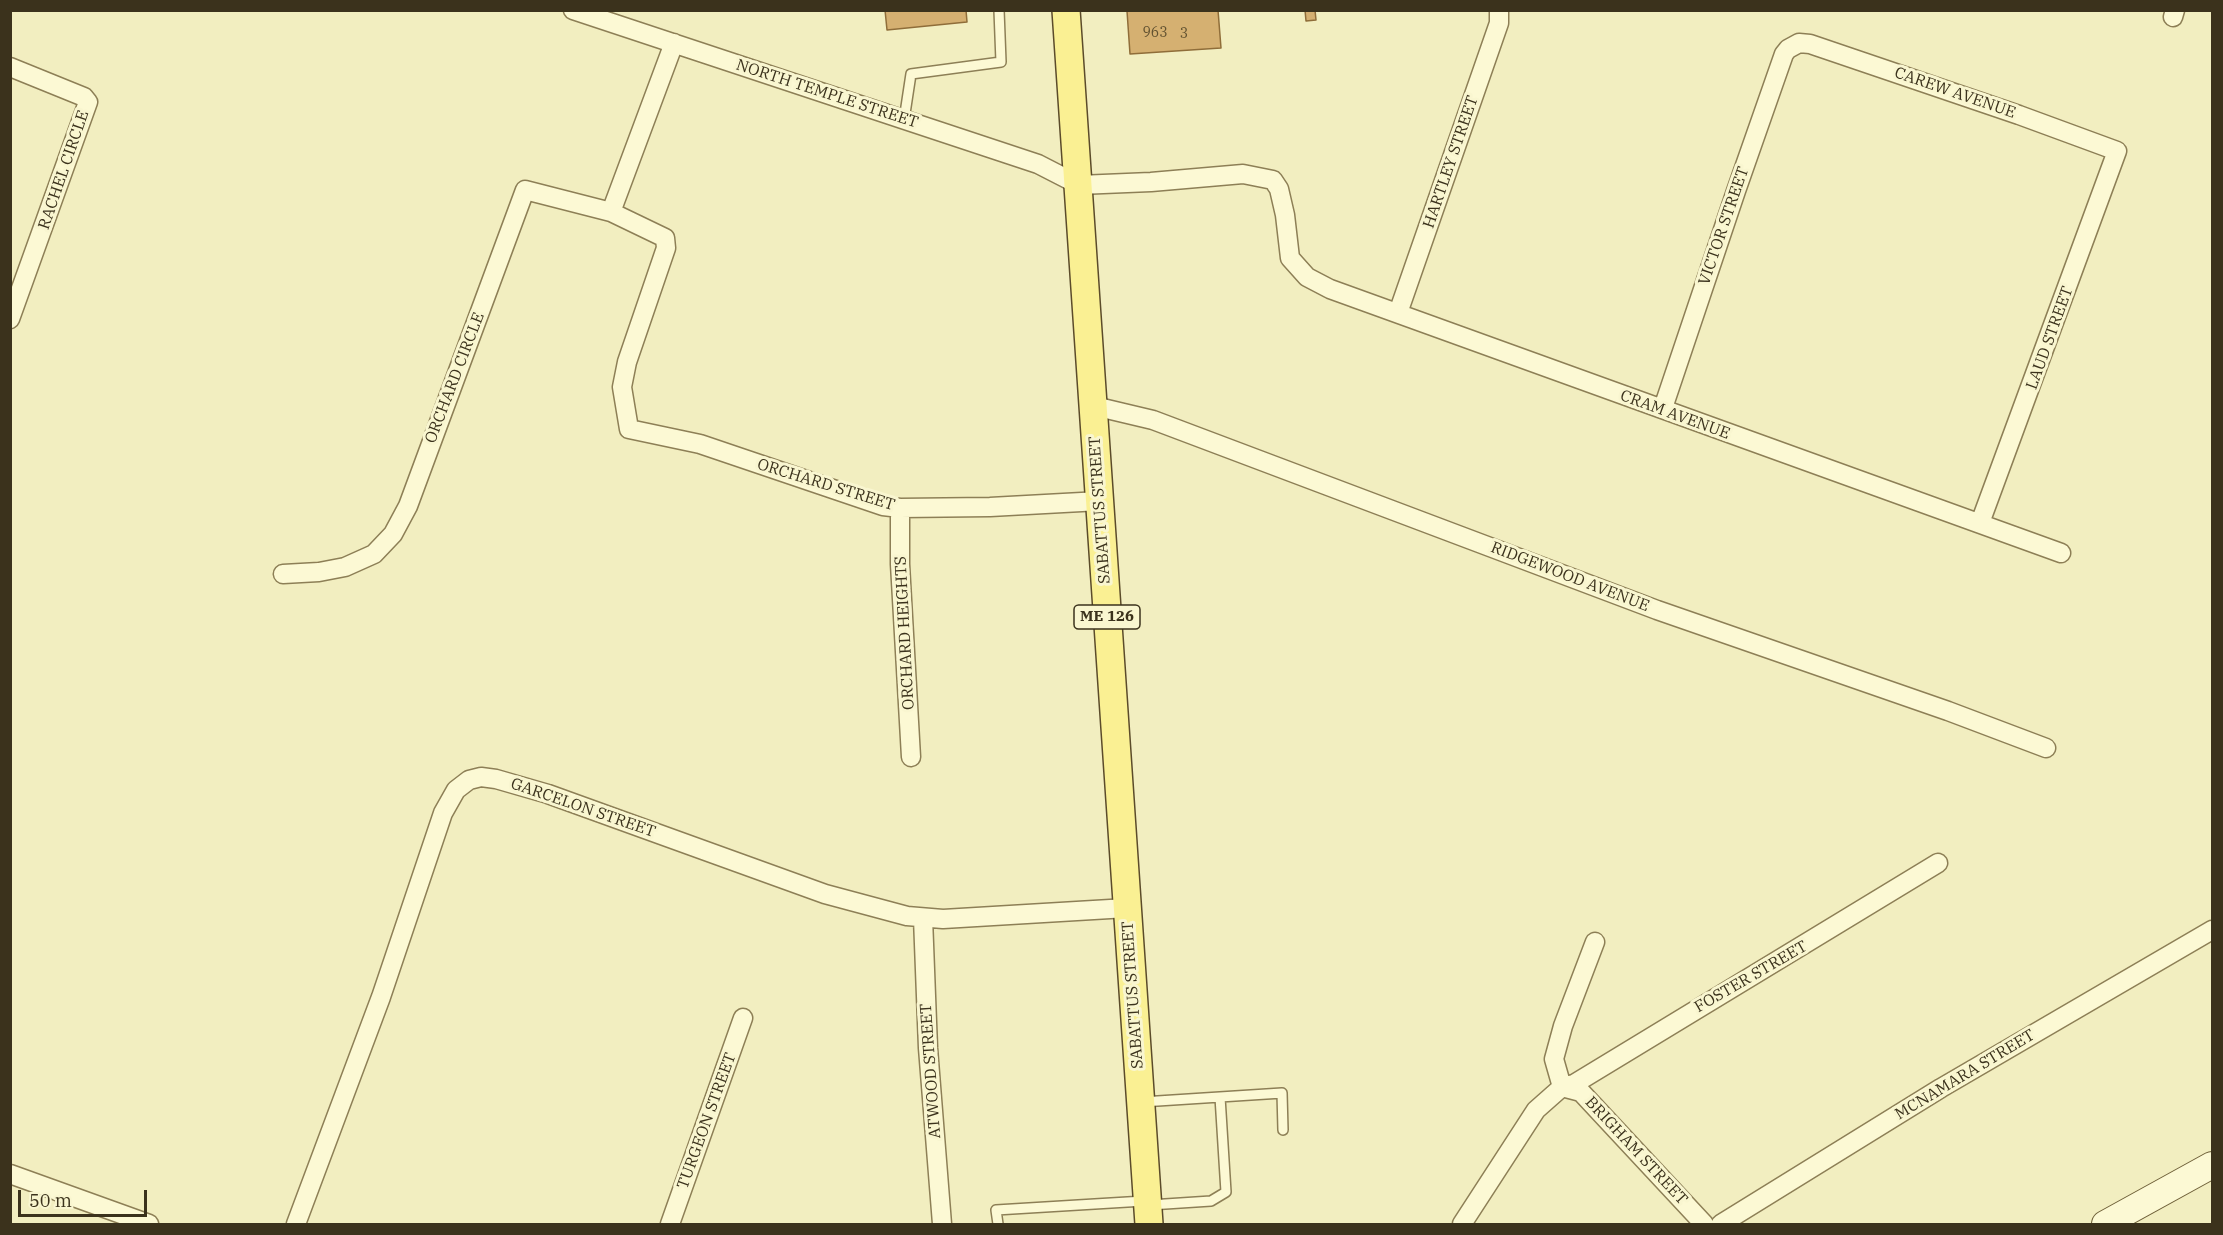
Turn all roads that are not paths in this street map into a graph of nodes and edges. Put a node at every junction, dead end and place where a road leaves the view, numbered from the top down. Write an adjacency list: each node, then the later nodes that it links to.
1 (573, 10): 5 (street, NORTH TEMPLE STREET)
2 (999, 10): 8 (lane)
3 (1066, 10): 10 (main road, SABATTUS STREET / ME 126)
4 (1499, 10): 12 (street, HARTLEY STREET)
5 (674, 44): 8 (street, NORTH TEMPLE STREET); 11 (street)
6 (1792, 46): 9 (street, CAREW AVENUE); 15 (street, VICTOR STREET)
7 (10, 67): 13 (street, RACHEL CIRCLE)
8 (904, 120): 10 (street, NORTH TEMPLE STREET)
9 (2117, 152): 19 (street, LAUD STREET)
10 (1079, 185): 12 (street, CRAM AVENUE); 14 (main road, SABATTUS STREET / ME 126)
11 (611, 212): 16 (street, ORCHARD CIRCLE); 21 (street, ORCHARD CIRCLE)
12 (1398, 313): 15 (street, CRAM AVENUE)
13 (10, 318)
14 (1094, 406): 17 (main road, SABATTUS STREET / ME 126); 22 (street, RIDGEWOOD AVENUE)
15 (1663, 408): 19 (street, CRAM AVENUE)
16 (629, 429): 18 (street, ORCHARD STREET)
17 (1100, 501): 18 (street, ORCHARD STREET); 25 (main road, SABATTUS STREET / ME 126)
18 (900, 508): 23 (street, ORCHARD HEIGHTS)
19 (1980, 523): 20 (street, CRAM AVENUE)
20 (2061, 553)
21 (283, 574)
22 (2046, 748)
23 (911, 757)
24 (1938, 863): 30 (street, FOSTER STREET)
25 (1127, 908): 26 (street, GARCELON STREET); 32 (main road, SABATTUS STREET / ME 126)
26 (923, 918): 38 (street, GARCELON STREET); 40 (street, ATWOOD STREET)
27 (2212, 930): 44 (street, MCNAMARA STREET)
28 (1595, 942): 30 (street)
29 (743, 1018): 39 (street, TURGEON STREET)
30 (1562, 1087): 42 (street, FOSTER STREET); 43 (street, BRIGHAM STREET)
31 (1220, 1097): 32 (lane); 33 (lane); 36 (lane)
32 (1141, 1103): 36 (main road, SABATTUS STREET / ME 126)
33 (1283, 1130)
34 (2212, 1165): 45 (street)
35 (10, 1174): 37 (street)
36 (1148, 1210): 41 (lane)
37 (149, 1224)
38 (296, 1224)
39 (670, 1224)
40 (942, 1224)
41 (998, 1224)
42 (1462, 1224)
43 (1704, 1224)
44 (1721, 1224)
45 (2105, 1224)

